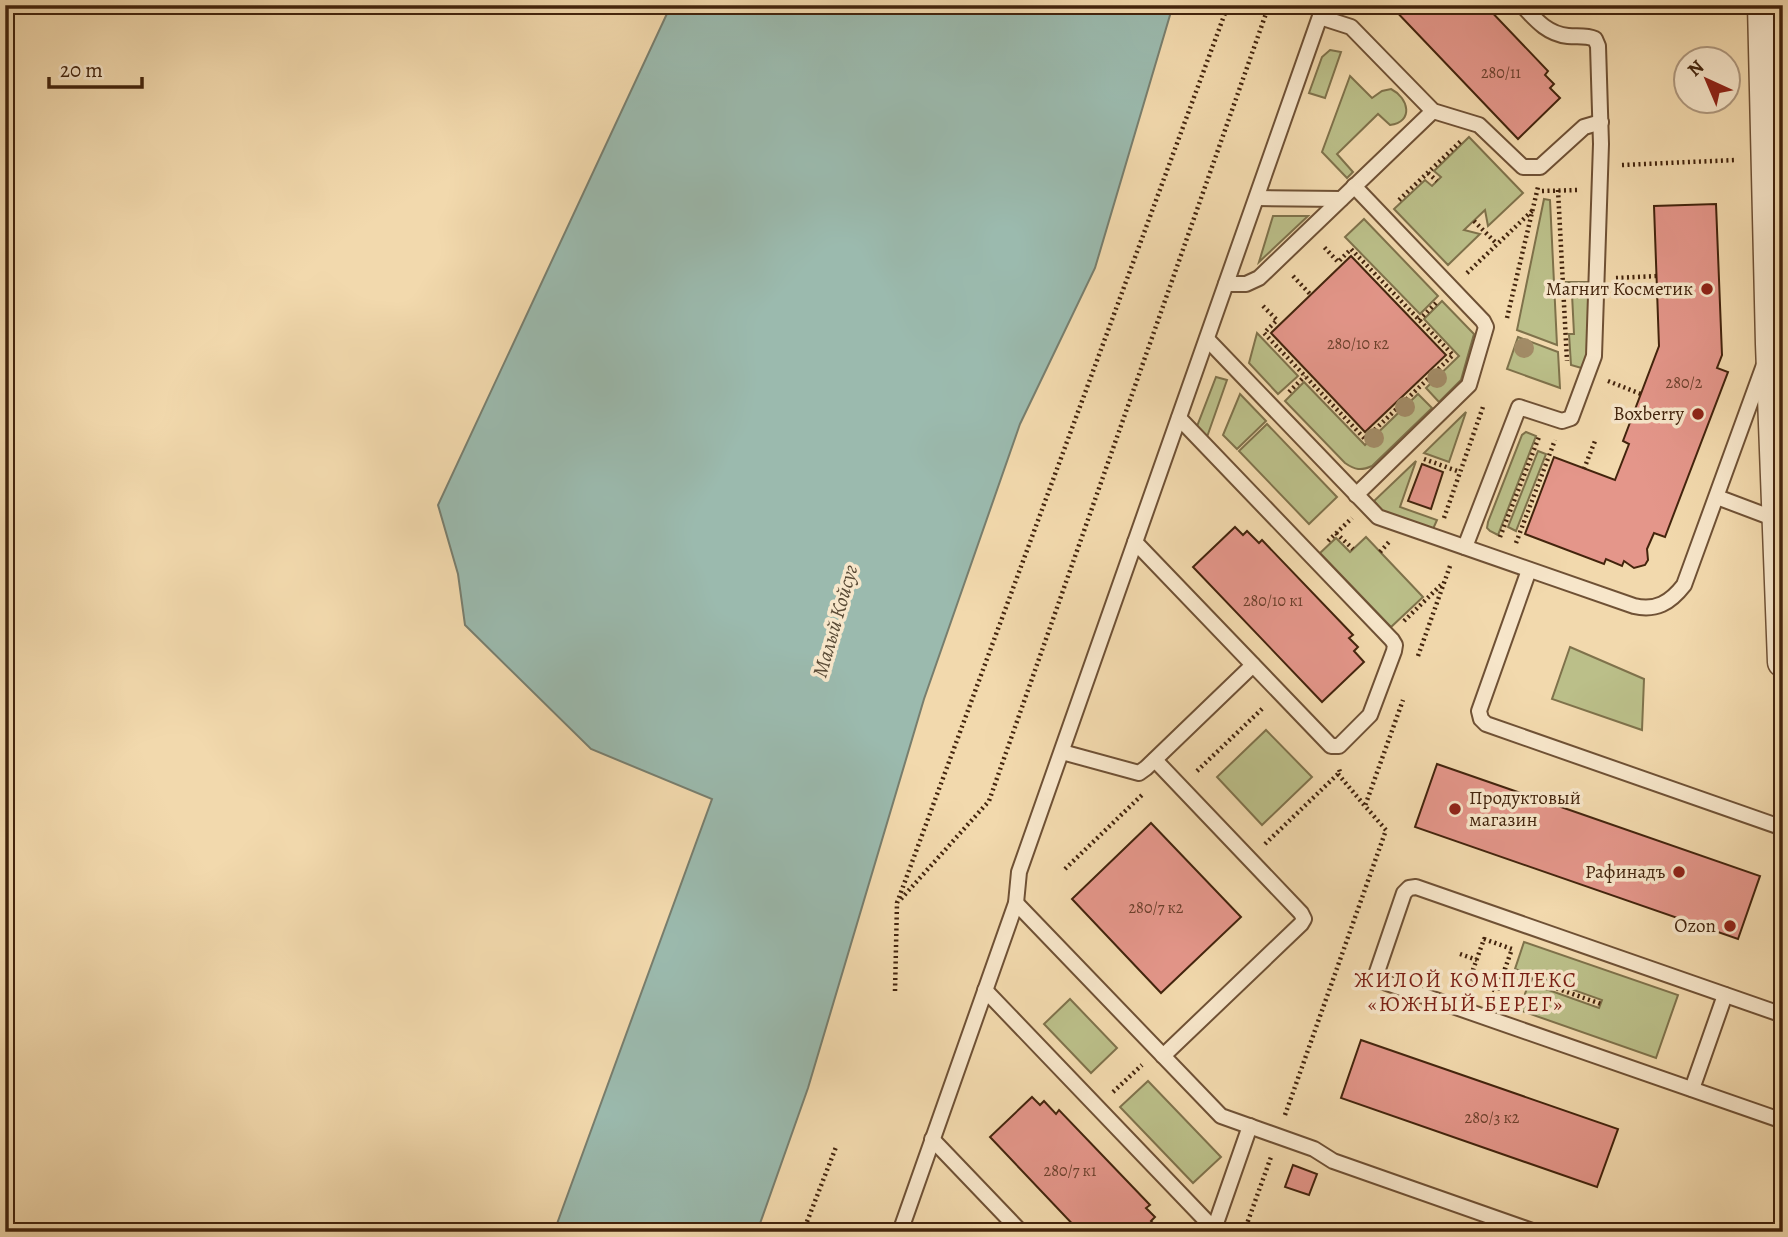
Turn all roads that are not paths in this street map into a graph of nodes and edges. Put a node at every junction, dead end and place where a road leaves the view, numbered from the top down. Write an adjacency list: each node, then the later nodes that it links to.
1 (1522, 5): 5 (lane)
2 (1763, 5): 11 (street)
3 (1322, 11): 4 (lane); 7 (lane)
4 (1433, 111): 5 (lane); 6 (lane)
5 (1601, 122): 17 (lane)
6 (1354, 186): 8 (lane); 14 (lane)
7 (1256, 198): 8 (lane); 9 (lane)
8 (1341, 199): 9 (lane)
9 (1226, 284): 10 (lane)
10 (1207, 339): 12 (lane); 14 (lane)
11 (1771, 344): 13 (lane); 15 (street)
12 (1179, 418): 16 (lane); 20 (lane)
13 (1717, 497): 15 (lane); 18 (lane)
14 (1361, 500): 17 (lane)
15 (1778, 520): 19 (street)
16 (1135, 542): 20 (lane); 21 (lane)
17 (1465, 547): 18 (lane)
18 (1529, 570): 23 (lane)
19 (1783, 662)
20 (1253, 665): 22 (lane)
21 (1062, 752): 22 (lane); 24 (lane)
22 (1155, 760): 28 (lane)
23 (1783, 828)
24 (1016, 903): 25 (lane); 28 (lane)
25 (985, 990): 32 (lane); 33 (lane)
26 (1725, 995): 27 (lane); 29 (lane); 29 (lane)
27 (1783, 1015)
28 (1160, 1053): 31 (lane)
29 (1692, 1090): 30 (lane)
30 (1783, 1121)
31 (1250, 1126): 33 (lane); 36 (lane)
32 (932, 1139): 34 (lane); 35 (lane)
33 (1213, 1231)
34 (900, 1232)
35 (1021, 1232)
36 (1535, 1232)

